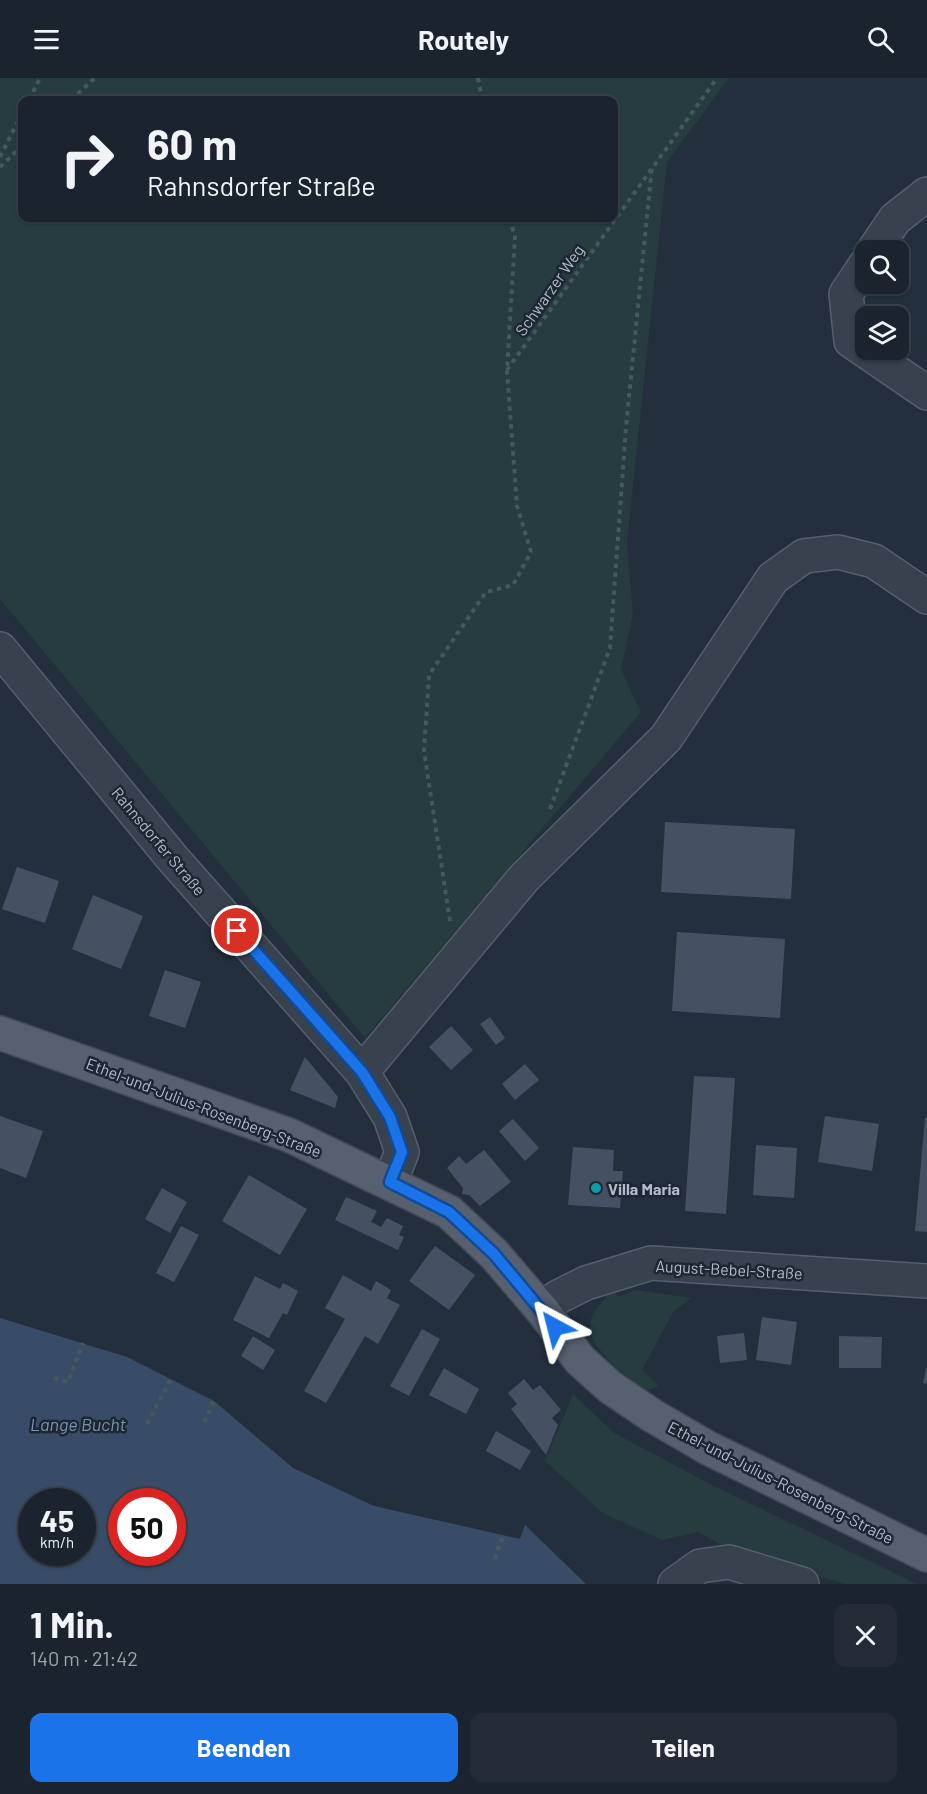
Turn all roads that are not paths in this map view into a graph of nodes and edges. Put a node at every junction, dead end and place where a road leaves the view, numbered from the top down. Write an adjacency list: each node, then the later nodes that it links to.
1 (927, 194): 2 (street)
2 (881, 240)
3 (855, 280): 4 (street)
4 (927, 393)
5 (927, 597): 8 (street)
6 (0, 648): 8 (street, Rahnsdorfer Straße)
7 (0, 1033): 9 (main road, Ethel-und-Julius-Rosenberg-Straße)
8 (362, 1072): 9 (street, Rahnsdorfer Straße)
9 (390, 1182): 11 (main road, Ethel-und-Julius-Rosenberg-Straße)
10 (927, 1281): 11 (street, August-Bebel-Straße)
11 (542, 1310): 12 (main road, Ethel-und-Julius-Rosenberg-Straße)
12 (927, 1555)
13 (675, 1584): 14 (street)
14 (802, 1584)

